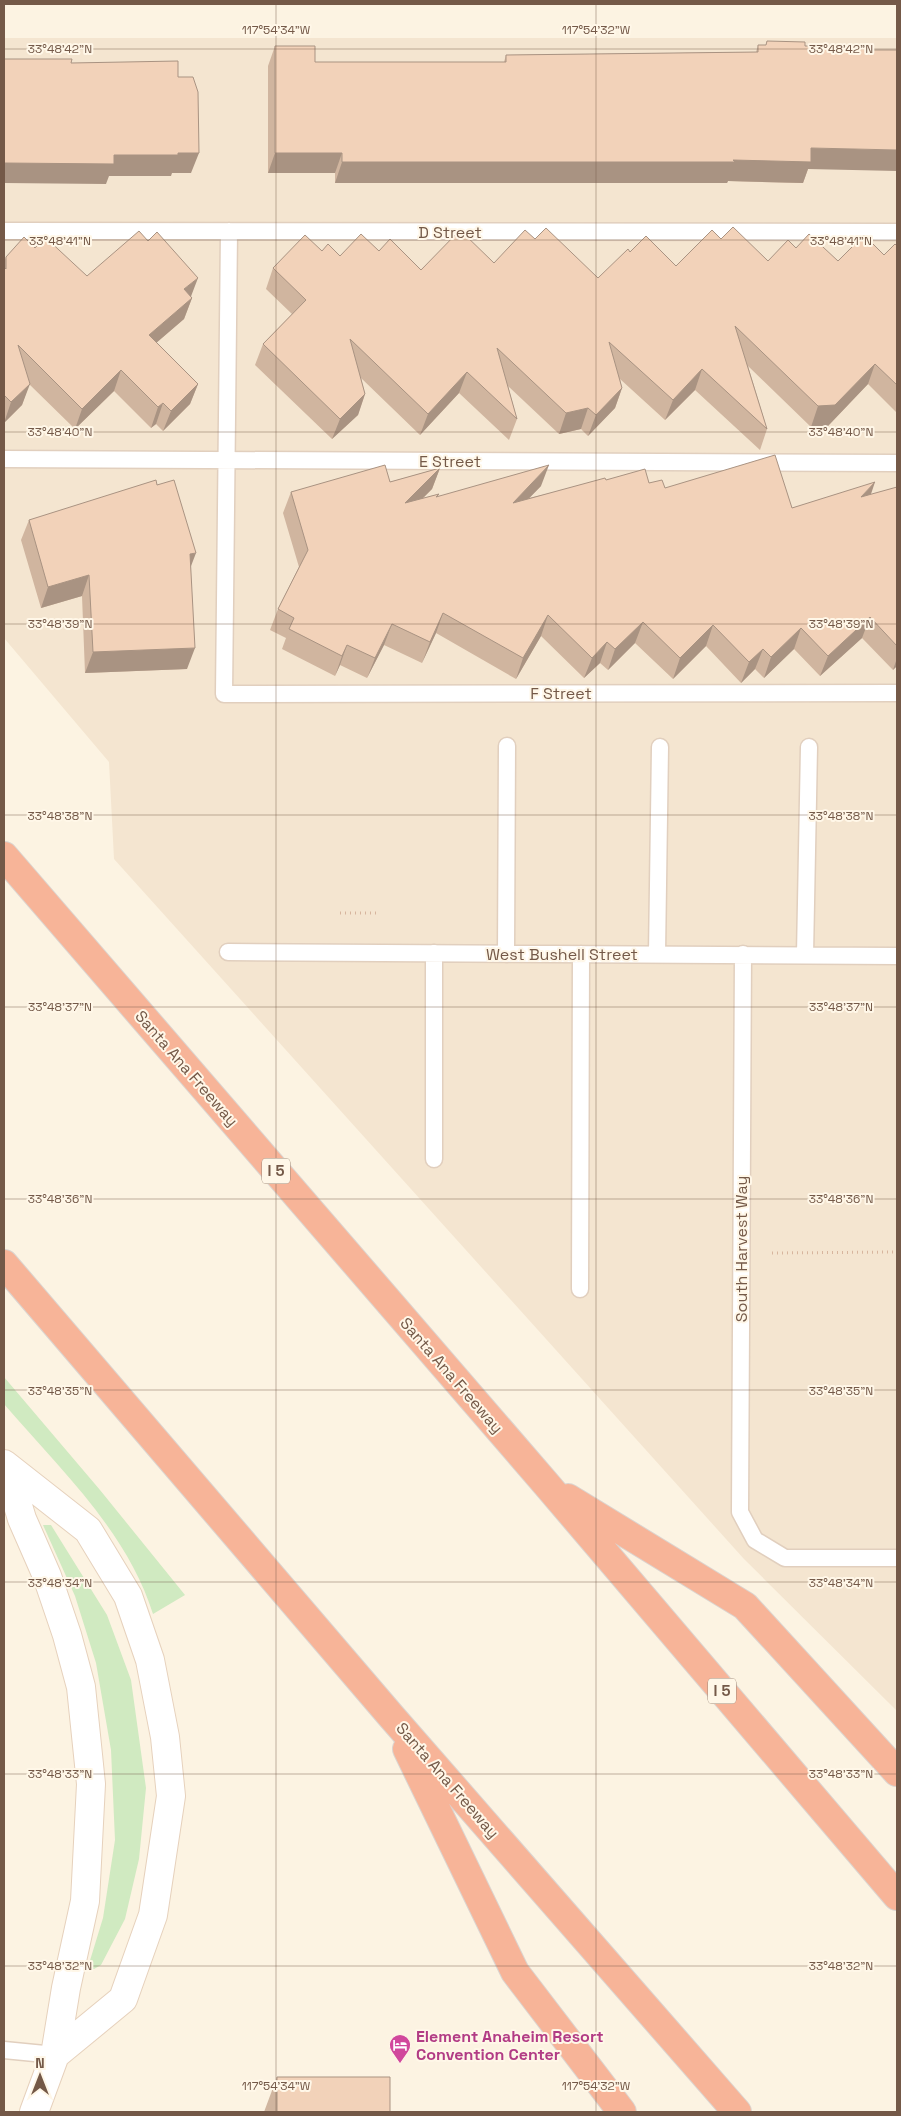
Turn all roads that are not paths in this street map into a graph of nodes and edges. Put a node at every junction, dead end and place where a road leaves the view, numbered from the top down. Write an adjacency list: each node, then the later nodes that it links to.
1 (4, 231): 2 (lane, D Street)
2 (229, 231): 3 (lane, D Street); 5 (lane)
3 (897, 232)
4 (4, 460): 5 (lane, E Street)
5 (226, 460): 6 (lane, E Street); 7 (lane, F Street)
6 (897, 463)
7 (897, 693)
8 (507, 746): 14 (lane)
9 (660, 748): 16 (lane)
10 (809, 748): 18 (lane)
11 (4, 856): 24 (highway, Santa Ana Freeway / I 5)
12 (228, 952): 13 (lane, West Bushell Street)
13 (434, 953): 14 (lane, West Bushell Street); 20 (lane)
14 (506, 954): 15 (lane, West Bushell Street)
15 (581, 954): 16 (lane, West Bushell Street); 22 (lane)
16 (657, 954): 17 (lane, West Bushell Street)
17 (743, 954): 18 (lane, West Bushell Street); 25 (lane, South Harvest Way)
18 (805, 955): 19 (lane, West Bushell Street)
19 (897, 956)
20 (434, 1160)
21 (4, 1264): 26 (highway, Santa Ana Freeway)
22 (580, 1289)
23 (6, 1466): 30 (street); 30 (street)
24 (547, 1485): 27 (highway); 28 (highway, Santa Ana Freeway / I 5)
25 (897, 1558)
26 (391, 1716): 32 (highway); 33 (highway, Santa Ana Freeway)
27 (897, 1772)
28 (897, 1896)
29 (4, 2050): 30 (lane)
30 (55, 2054): 31 (street)
31 (34, 2112)
32 (622, 2112)
33 (737, 2112)

